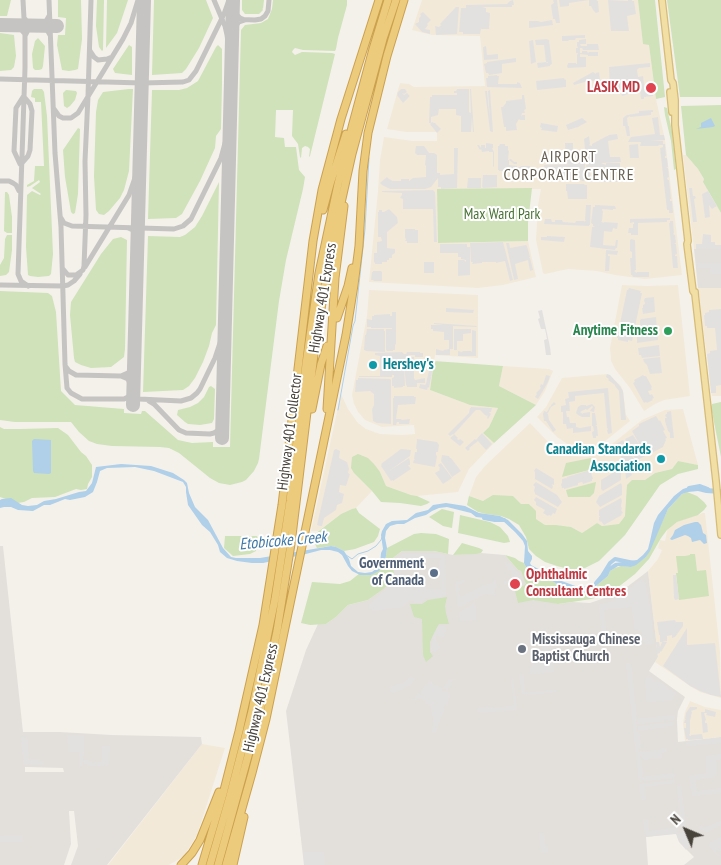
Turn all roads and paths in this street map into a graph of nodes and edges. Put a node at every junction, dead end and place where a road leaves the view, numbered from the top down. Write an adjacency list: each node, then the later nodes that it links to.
1 (380, 0): 9 (highway, Highway 401 Collector)
2 (388, 0): 6 (highway, Highway 401 Express)
3 (396, 0): 7 (highway, Highway 401 Express)
4 (404, 0): 8 (highway, Highway 401 Collector)
5 (662, 0): 14 (main road)
6 (356, 110): 9 (highway); 15 (highway, Highway 401 Express)
7 (356, 140): 12 (highway, Highway 401 Express); 13 (highway)
8 (361, 193): 10 (highway); 13 (highway, Highway 401 Collector)
9 (308, 295): 15 (highway, Highway 401 Collector)
10 (337, 318)
11 (327, 346): 12 (highway)
12 (304, 444): 15 (highway, Highway 401 Express)
13 (320, 459): 17 (highway, Highway 401 Collector)
14 (721, 535)
15 (284, 545): 16 (highway, Highway 401 Express); 16 (highway, Highway 401 Collector)
16 (280, 568): 18 (highway, Highway 401 Collector); 21 (highway, Highway 401 Express); 22 (highway, Highway 401 Express)
17 (252, 773): 23 (highway, Highway 401 Collector); 24 (highway)
18 (225, 784): 19 (highway); 20 (highway, Highway 401 Collector)
19 (181, 865)
20 (202, 865)
21 (210, 865)
22 (218, 865)
23 (226, 865)
24 (233, 865)

